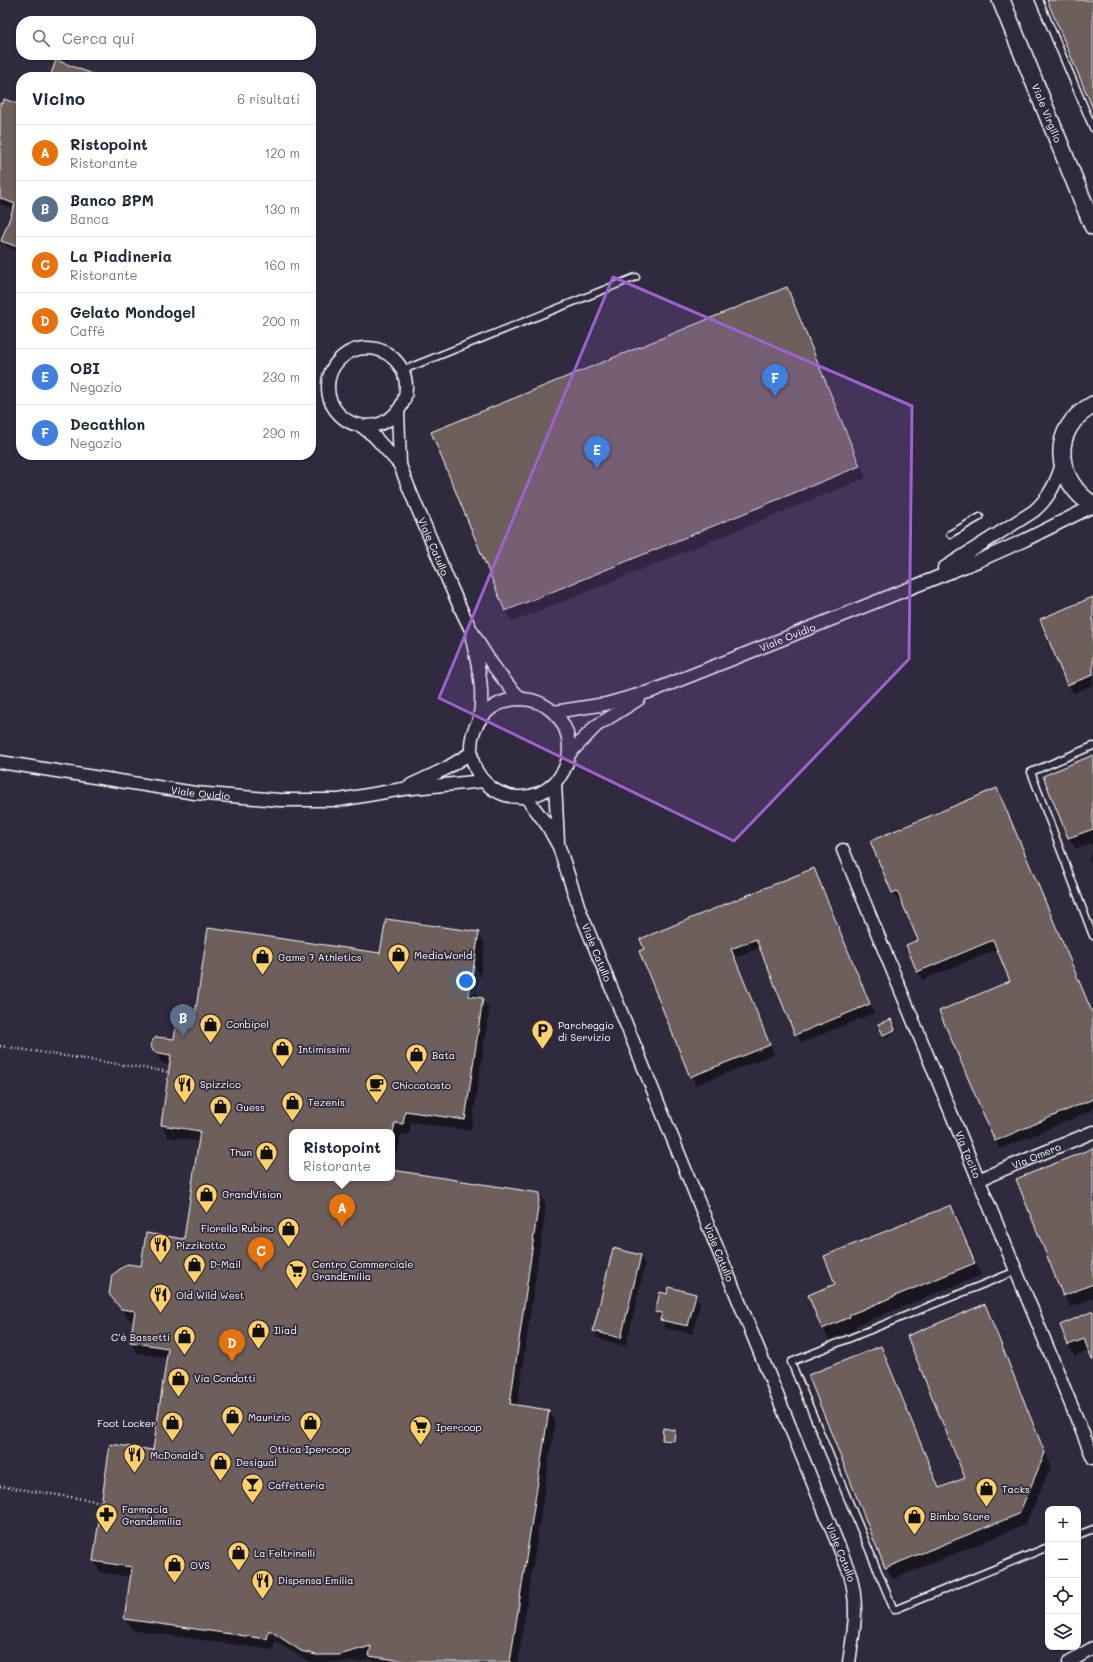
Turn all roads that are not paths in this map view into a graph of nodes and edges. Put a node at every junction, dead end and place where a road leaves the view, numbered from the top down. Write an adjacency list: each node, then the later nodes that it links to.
1 (1001, 0): 4 (street, Viale Virgilio)
2 (1039, 0): 3 (lane)
3 (1093, 128)
4 (1093, 226)
5 (636, 277): 6 (lane)
6 (403, 370): 8 (street, Viale Catullo); 9 (street, Viale Catullo)
7 (1093, 405): 10 (street)
8 (398, 411): 9 (street, Viale Catullo); 11 (street, Viale Catullo)
9 (360, 425): 11 (street, Viale Catullo)
10 (1062, 464): 12 (street); 15 (street, Viale Ovidio)
11 (400, 465): 16 (street, Viale Catullo)
12 (1093, 505): 15 (street, Viale Ovidio)
13 (980, 517): 14 (lane)
14 (950, 534)
15 (921, 583): 17 (street, Viale Ovidio)
16 (470, 626): 18 (street, Viale Catullo); 20 (street, Viale Catullo)
17 (652, 691): 19 (street, Viale Ovidio); 23 (street, Viale Ovidio)
18 (521, 699): 19 (street); 20 (street)
19 (554, 712): 23 (street)
20 (478, 722): 22 (street)
21 (1093, 746): 31 (lane)
22 (471, 753): 25 (street); 27 (street, Viale Ovidio)
23 (570, 753): 26 (street)
24 (0, 762): 27 (street, Viale Ovidio)
25 (484, 781): 27 (street, Viale Ovidio); 28 (street)
26 (555, 783): 28 (street); 29 (street, Viale Catullo)
27 (403, 789)
28 (526, 797): 29 (street, Viale Catullo)
29 (559, 847): 40 (street, Viale Catullo)
30 (843, 850): 33 (street, Via Tacito)
31 (1093, 936)
32 (1093, 1132): 33 (street, Via Omero)
33 (978, 1180): 34 (street, Via Tacito)
34 (1016, 1271): 35 (street, Via Tacito); 38 (lane)
35 (1093, 1458)
36 (1093, 1529): 37 (lane)
37 (1081, 1534)
38 (1045, 1548)
39 (1093, 1648): 41 (street)
40 (849, 1662)
41 (1068, 1662)

